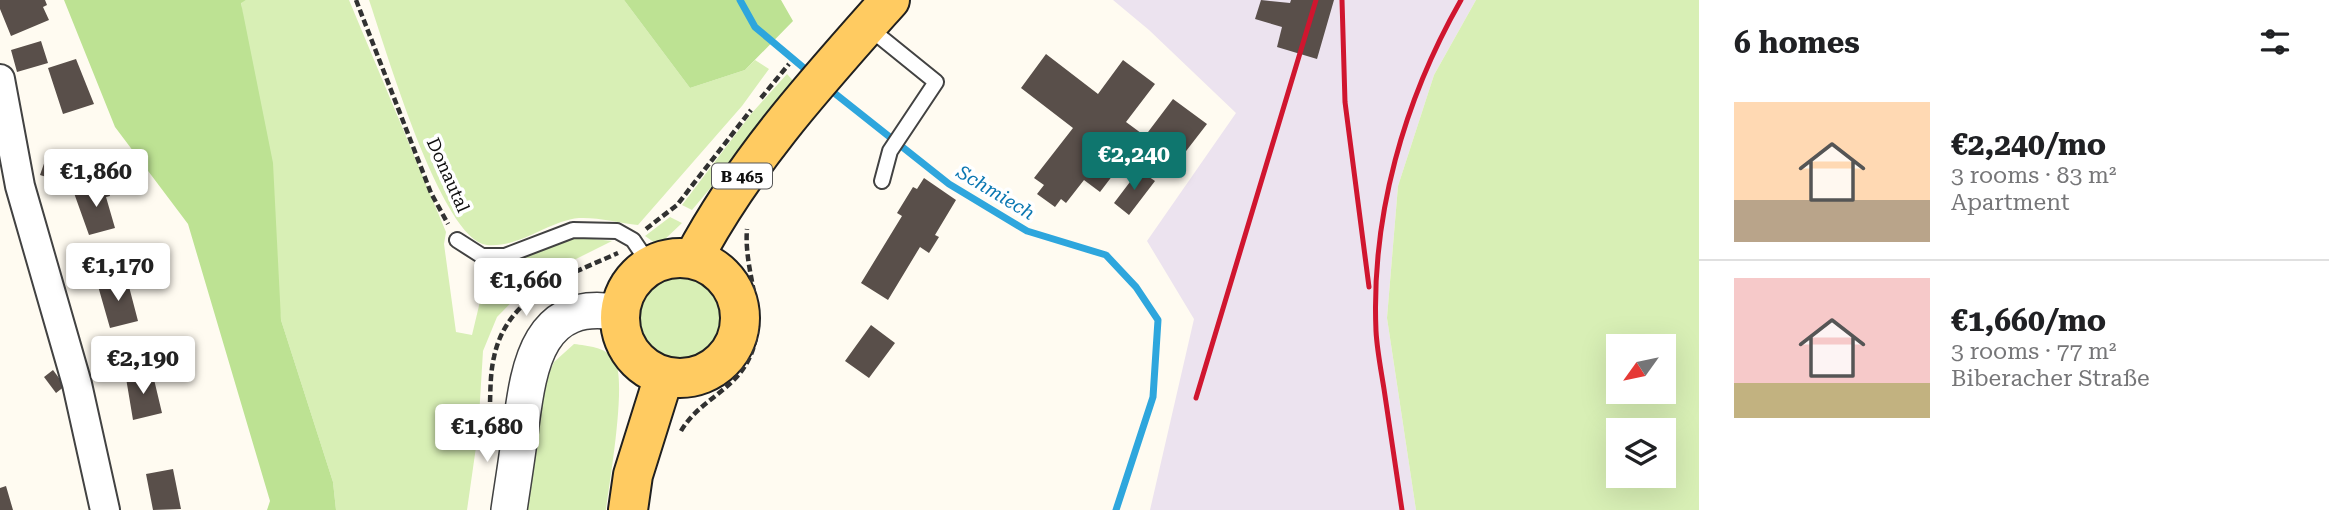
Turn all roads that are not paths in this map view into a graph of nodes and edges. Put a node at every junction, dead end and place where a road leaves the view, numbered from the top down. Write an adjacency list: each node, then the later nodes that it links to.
1 (879, 13): 3 (lane); 6 (main road, B 465)
2 (0, 79): 9 (street)
3 (882, 181)
4 (457, 240): 5 (lane, Donautal)
5 (642, 253): 6 (main road); 7 (main road)
6 (694, 259): 8 (main road)
7 (620, 313): 8 (main road); 10 (street)
8 (663, 376): 11 (main road)
9 (105, 510)
10 (509, 510)
11 (628, 510)

